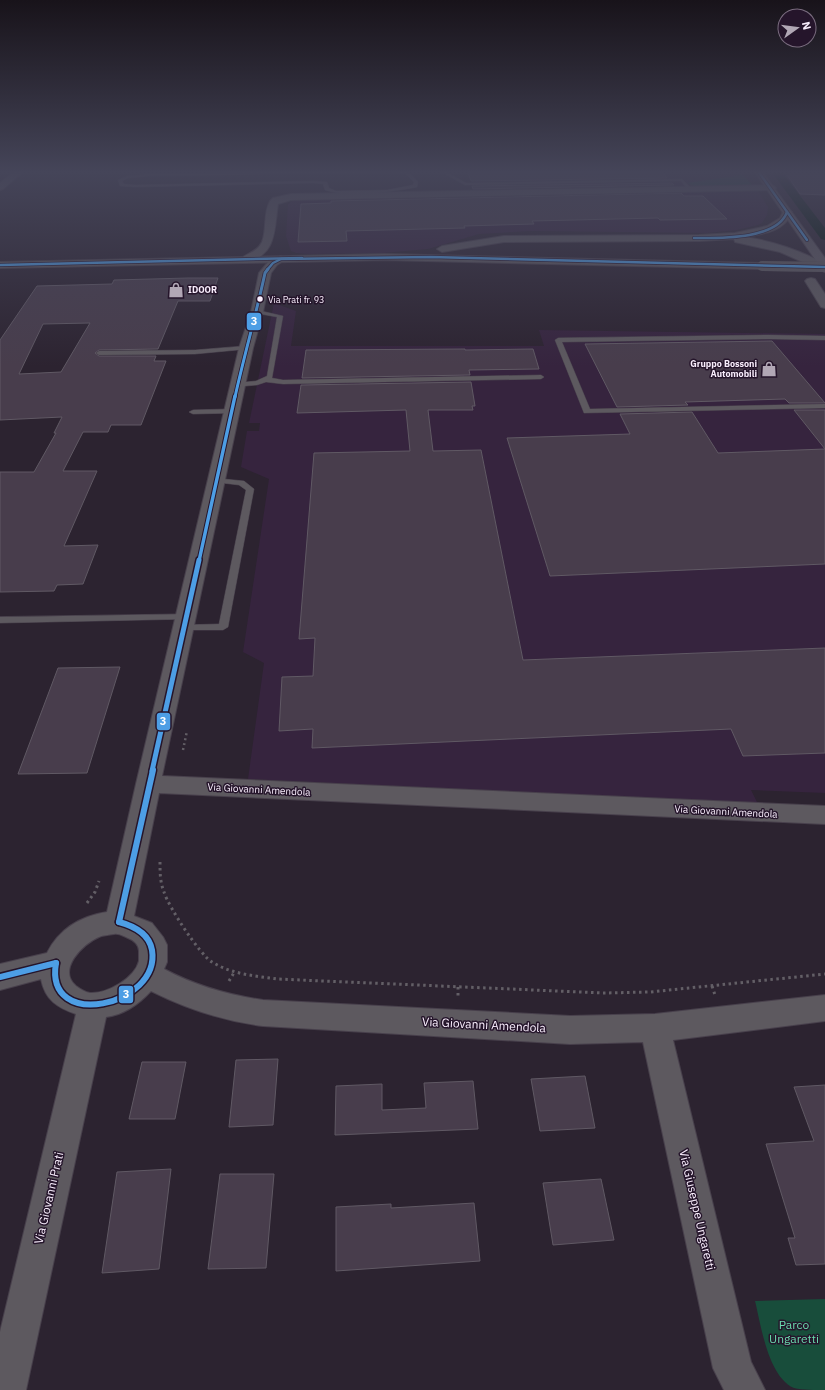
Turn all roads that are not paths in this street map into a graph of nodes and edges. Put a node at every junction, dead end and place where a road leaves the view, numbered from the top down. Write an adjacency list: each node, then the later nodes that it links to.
1 (268, 236): 8 (street)
2 (736, 236): 5 (street)
3 (804, 236): 15 (main road)
4 (537, 238): 5 (street); 6 (street); 13 (street)
5 (700, 238): 15 (street)
6 (518, 239): 7 (street); 10 (street)
7 (482, 242): 9 (street); 10 (street)
8 (267, 243): 11 (street); 12 (street)
9 (385, 257): 10 (street); 11 (street)
10 (472, 258): 13 (street)
11 (281, 259): 12 (street); 16 (street)
12 (245, 260): 14 (street); 16 (street)
13 (539, 260): 15 (street, bridge)
14 (0, 265)
15 (825, 267)
16 (265, 273): 19 (street)
17 (811, 281): 18 (street)
18 (825, 304)
19 (257, 312): 21 (street); 24 (lane)
20 (825, 338): 26 (lane)
21 (246, 348): 22 (lane); 25 (street)
22 (99, 353)
23 (541, 377): 24 (lane)
24 (268, 380): 25 (lane)
25 (238, 385): 28 (street)
26 (825, 406)
27 (193, 412): 28 (lane)
28 (232, 412): 29 (street)
29 (217, 480): 31 (street); 31 (lane)
30 (0, 620): 31 (lane)
31 (186, 622): 32 (street)
32 (148, 784): 33 (street, Via Giovanni Amendola); 34 (street)
33 (825, 815)
34 (119, 922): 35 (street); 36 (street)
35 (56, 963): 37 (street); 38 (street)
36 (148, 975): 38 (street); 40 (street, Via Giovanni Amendola)
37 (0, 977)
38 (93, 1006): 41 (street, Via Giovanni Prati)
39 (825, 1008): 40 (street, Via Giovanni Amendola)
40 (655, 1028): 42 (street, Via Giuseppe Ungaretti)
41 (6, 1390)
42 (745, 1390)

